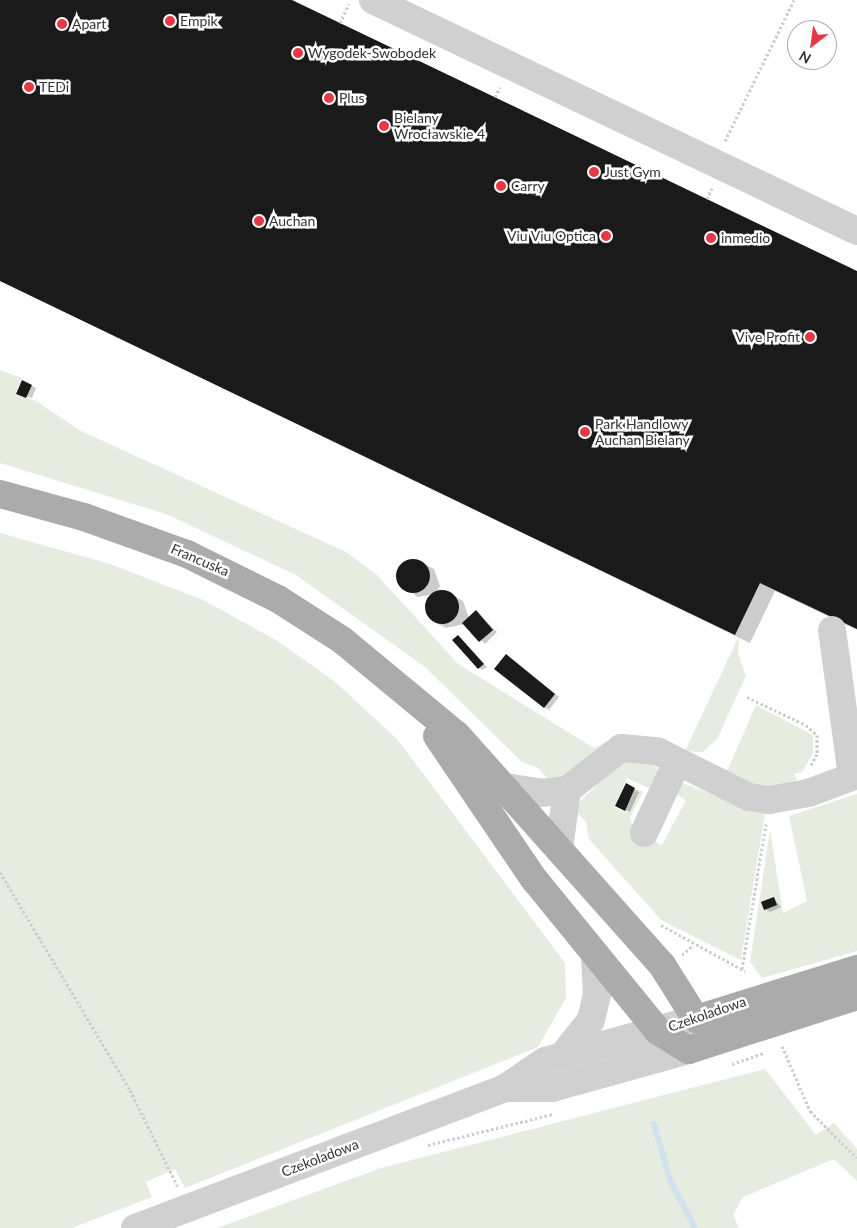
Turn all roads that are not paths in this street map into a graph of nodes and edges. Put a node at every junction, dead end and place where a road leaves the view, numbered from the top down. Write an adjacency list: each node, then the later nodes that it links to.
1 (362, 2): 2 (street)
2 (857, 231)
3 (0, 494): 5 (main road, Francuska)
4 (832, 630): 7 (street)
5 (417, 703): 8 (main road); 12 (main road)
6 (677, 762): 7 (street); 9 (street); 10 (street)
7 (855, 776)
8 (505, 787): 9 (street); 11 (main road)
9 (567, 790): 11 (street)
10 (644, 833)
11 (559, 849): 15 (main road)
12 (595, 958): 16 (main road); 18 (street)
13 (857, 968): 15 (main road, Czekoladowa)
14 (857, 996): 17 (main road, Czekoladowa)
15 (696, 1018): 16 (street, Czekoladowa); 17 (street)
16 (658, 1031): 17 (main road); 18 (street, Czekoladowa)
17 (689, 1050): 19 (street, Czekoladowa)
18 (564, 1054): 19 (street, Czekoladowa)
19 (504, 1088): 20 (street, Czekoladowa)
20 (135, 1228)

